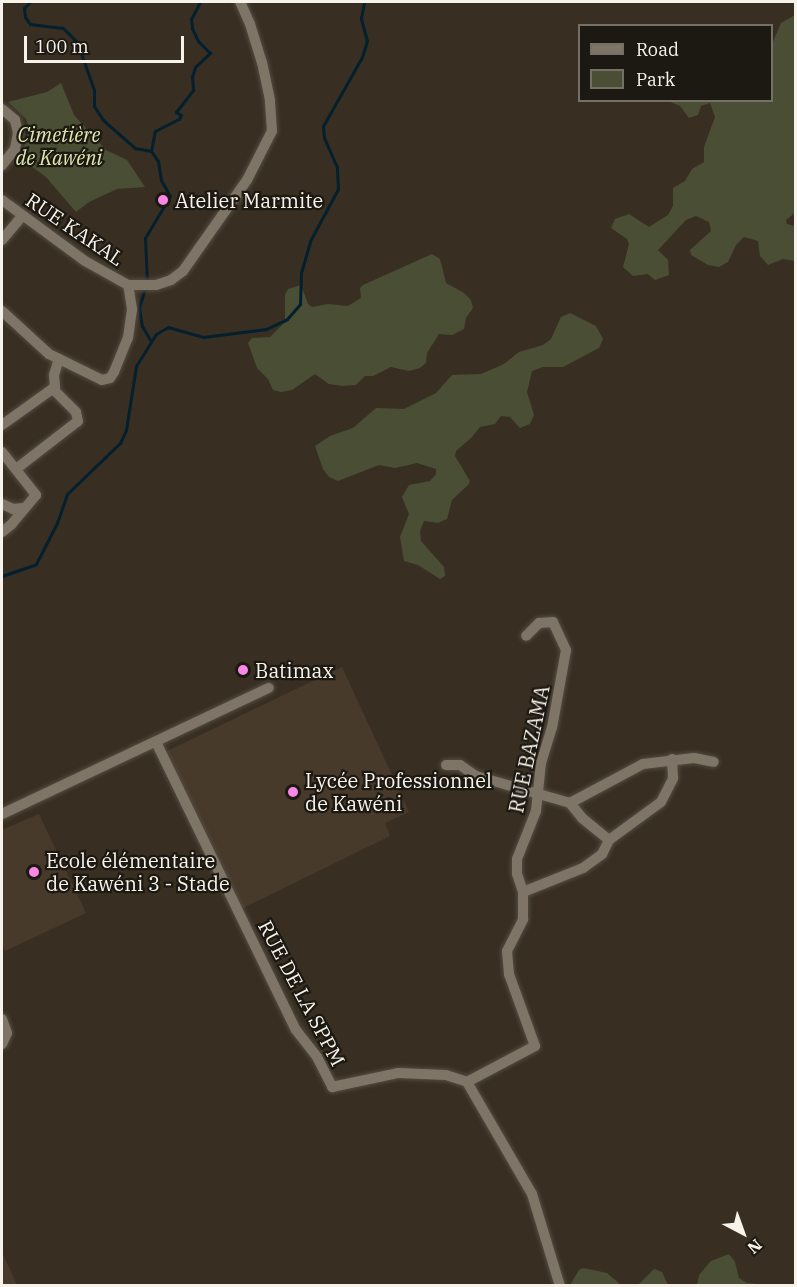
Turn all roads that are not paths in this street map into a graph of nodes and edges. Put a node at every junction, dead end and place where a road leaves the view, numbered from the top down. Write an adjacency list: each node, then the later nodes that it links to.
1 (240, 2): 7 (street)
2 (2, 109): 3 (street)
3 (2, 165)
4 (2, 200): 5 (street, RUE KAKAL)
5 (22, 216): 6 (street); 7 (street, RUE KAKAL)
6 (2, 240)
7 (139, 286): 9 (street)
8 (2, 311): 9 (street)
9 (59, 359): 10 (street)
10 (53, 389): 11 (street); 13 (street)
11 (2, 425)
12 (2, 452): 13 (street)
13 (16, 469): 15 (street)
14 (2, 504): 15 (street)
15 (23, 508): 16 (street)
16 (2, 532)
17 (526, 636): 23 (street, RUE BAZAMA)
18 (269, 688): 19 (street)
19 (156, 742): 25 (street); 30 (street, RUE DE LA SPPM)
20 (672, 759): 21 (street); 24 (street); 26 (street)
21 (714, 762)
22 (446, 765): 23 (street)
23 (539, 792): 24 (street); 27 (street, RUE BAZAMA)
24 (570, 803): 26 (street)
25 (2, 814)
26 (609, 840): 27 (street)
27 (523, 892): 30 (street, RUE BAZAMA)
28 (2, 1019): 29 (street)
29 (2, 1044)
30 (467, 1082): 31 (street)
31 (560, 1286)

